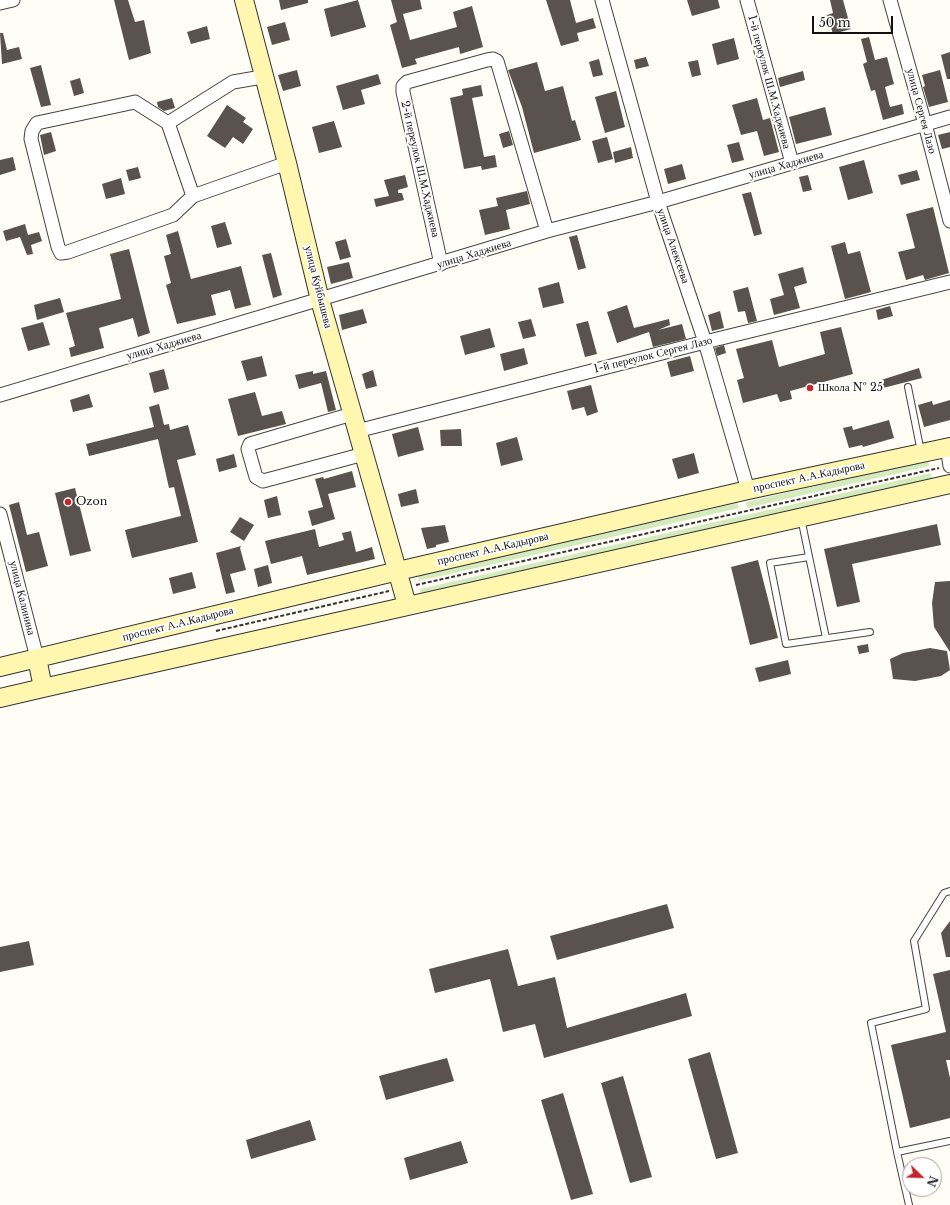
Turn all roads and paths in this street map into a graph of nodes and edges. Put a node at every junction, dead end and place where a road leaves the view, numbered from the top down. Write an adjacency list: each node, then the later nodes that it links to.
1 (13, 0): 6 (street)
2 (244, 0): 7 (street, улица Куйбышева)
3 (602, 0): 14 (street, улица Алексеева)
4 (746, 0): 12 (street, 1-й переулок Ш.М.Хаджиева)
5 (890, 0): 10 (street, улица Сергея Лазо)
6 (0, 4)
7 (262, 77): 9 (street); 11 (street, улица Куйбышева)
8 (950, 117): 10 (street, улица Хаджиева)
9 (168, 123): 13 (street); 13 (street)
10 (925, 124): 12 (street, улица Хаджиева); 15 (street, улица Сергея Лазо)
11 (287, 163): 13 (street); 19 (street, улица Куйбышева)
12 (792, 163): 14 (street, улица Хаджиева)
13 (193, 196)
14 (658, 202): 16 (street, улица Хаджиева); 20 (street, улица Алексеева)
15 (950, 221)
16 (547, 231): 17 (street, улица Хаджиева); 17 (street, 2-й переулок Ш.М.Хаджиева)
17 (441, 264): 19 (street, улица Хаджиева)
18 (950, 282): 20 (street, 1-й переулок Сергея Лазо)
19 (320, 300): 22 (street, улица Хаджиева); 23 (street, улица Куйбышева)
20 (705, 342): 23 (street, 1-й переулок Сергея Лазо); 29 (street, улица Алексеева)
21 (908, 387): 25 (lane)
22 (0, 395)
23 (354, 422): 26 (street, улица Куйбышева); 26 (street, 1-й переулок Сергея Лазо)
24 (948, 447): 25 (street, проспект А.А.Кадырова); 27 (street)
25 (921, 453): 29 (street, проспект А.А.Кадырова)
26 (364, 454): 33 (street, улица Куйбышева)
27 (946, 466): 33 (path)
28 (950, 484): 31 (street)
29 (748, 490): 33 (street, проспект А.А.Кадырова)
30 (0, 514): 38 (street, улица Калинина)
31 (801, 517): 32 (lane); 34 (street)
32 (809, 557): 37 (lane); 37 (lane)
33 (400, 580): 34 (street, улица Куйбышева); 35 (path); 38 (street, проспект А.А.Кадырова)
34 (407, 605): 40 (street)
35 (209, 632)
36 (870, 632): 37 (lane)
37 (826, 638)
38 (37, 658): 39 (street, проспект А.А.Кадырова); 40 (street)
39 (0, 667)
40 (43, 688): 41 (street)
41 (0, 698)
42 (950, 891): 44 (lane)
43 (950, 1140): 44 (lane)
44 (897, 1152): 45 (lane)
45 (909, 1205)

